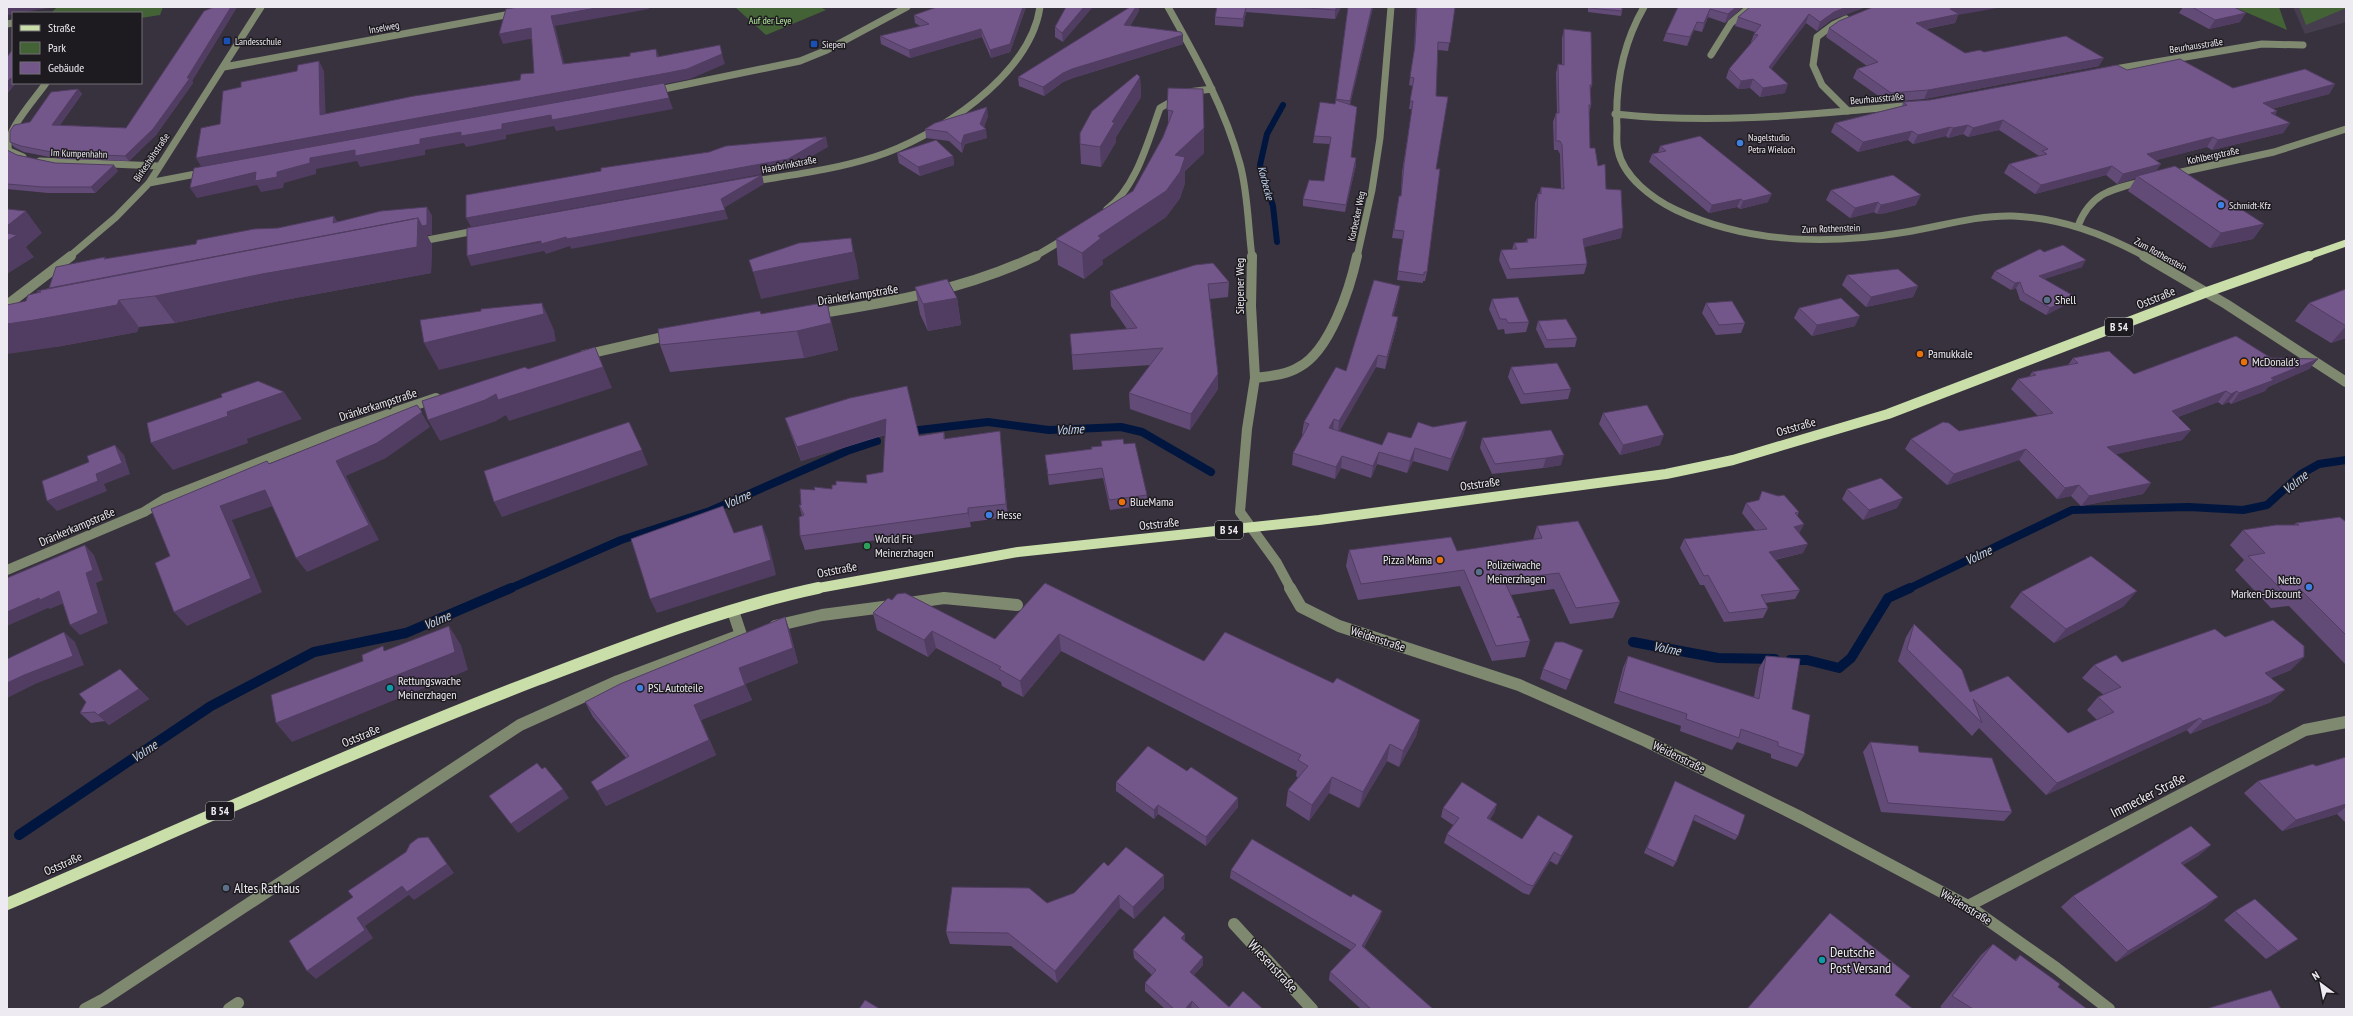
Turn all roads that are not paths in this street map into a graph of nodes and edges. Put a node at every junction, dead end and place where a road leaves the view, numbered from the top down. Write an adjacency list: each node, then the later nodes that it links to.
1 (261, 7): 14 (street, Birkeshöhstraße)
2 (886, 7): 10 (street)
3 (907, 7): 10 (street)
4 (1040, 7): 28 (street, Haarbrinkstraße)
5 (1168, 7): 17 (street, Siepener Weg)
6 (1391, 7): 40 (street, Korbecker Weg)
7 (1644, 7): 21 (street, Zum Rothenstein)
8 (1750, 7): 13 (street)
9 (526, 11): 14 (street, Inselweg)
10 (888, 15): 18 (street)
11 (1852, 17): 20 (street)
12 (2303, 45): 15 (street, Beurhausstraße)
13 (1711, 55)
14 (224, 67): 23 (street, Birkeshöhstraße)
15 (2100, 72)
16 (45, 84): 23 (street, Im Kumpenhahn)
17 (1212, 89): 29 (street); 40 (street, Siepener Weg)
18 (647, 92)
19 (1925, 104): 20 (street, Beurhausstraße)
20 (1848, 111): 21 (street, Beurhausstraße)
21 (1616, 114): 30 (street, Zum Rothenstein)
22 (2346, 129): 25 (street, Kohlbergstraße)
23 (158, 166): 27 (street, Birkeshöhstraße)
24 (211, 171): 27 (street)
25 (2167, 175)
26 (2152, 179): 30 (street)
27 (149, 183): 36 (street, Birkeshöhstraße)
28 (739, 184)
29 (1101, 213)
30 (2078, 226): 35 (street, Zum Rothenstein)
31 (485, 229): 33 (street)
32 (1075, 232): 37 (street, Dränkerkampstraße)
33 (411, 243)
34 (2346, 243): 35 (main road, Oststraße / B 54)
35 (2207, 292): 41 (street); 43 (main road, Oststraße / B 54)
36 (7, 305)
37 (809, 315)
38 (681, 333): 39 (street)
39 (577, 357)
40 (1255, 378): 43 (street, Siepener Weg)
41 (2346, 382)
42 (445, 396): 44 (street, Dränkerkampstraße)
43 (1253, 528): 46 (main road, Oststraße / B 54); 50 (street, Weidenstraße)
44 (7, 570)
45 (1017, 605): 47 (street)
46 (733, 611): 49 (main road, Oststraße / B 54); 52 (street)
47 (764, 629)
48 (2346, 722): 50 (street, Immecker Straße)
49 (7, 904)
50 (1968, 906): 54 (street, Weidenstraße)
51 (1234, 924): 53 (street, Wiesenstraße)
52 (85, 1009)
53 (1312, 1009)
54 (2109, 1009)

